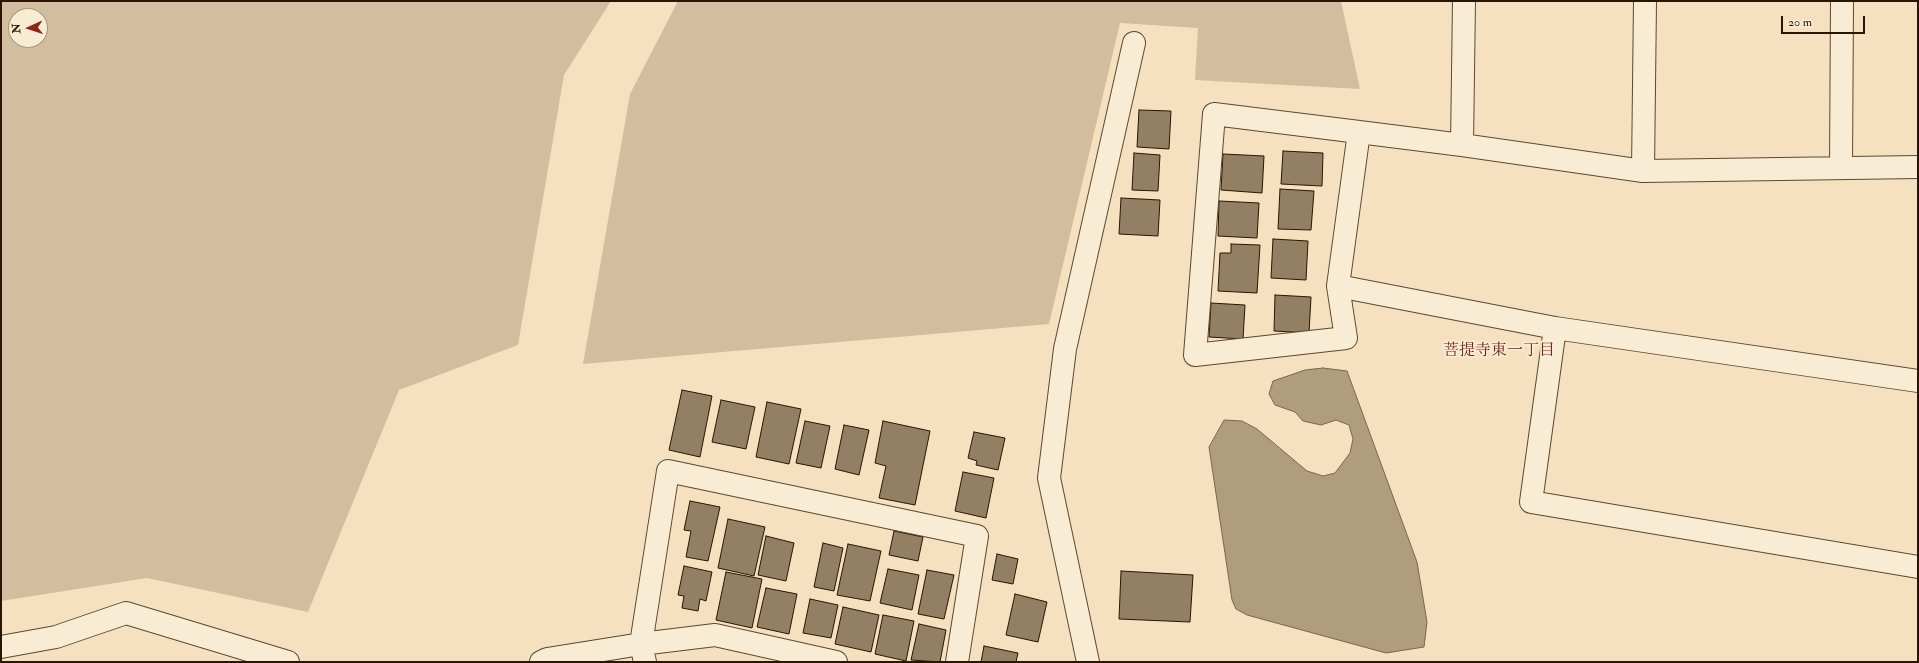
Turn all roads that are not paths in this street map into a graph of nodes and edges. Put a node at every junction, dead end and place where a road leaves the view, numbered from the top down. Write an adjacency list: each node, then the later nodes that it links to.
1 (1464, 1): 6 (street)
2 (1645, 1): 9 (street)
3 (1842, 1): 8 (street)
4 (1134, 43): 20 (street)
5 (1359, 132): 6 (street); 10 (street); 10 (street)
6 (1462, 146): 9 (street)
7 (1918, 167): 8 (street)
8 (1841, 168): 9 (street)
9 (1643, 171)
10 (1338, 286): 11 (street)
11 (1555, 328): 12 (street); 13 (street)
12 (1918, 381)
13 (1918, 567)
14 (1, 647): 16 (street)
15 (643, 653): 17 (street); 18 (street); 19 (street)
16 (288, 662)
17 (541, 662)
18 (836, 662)
19 (957, 662)
20 (1088, 662)

